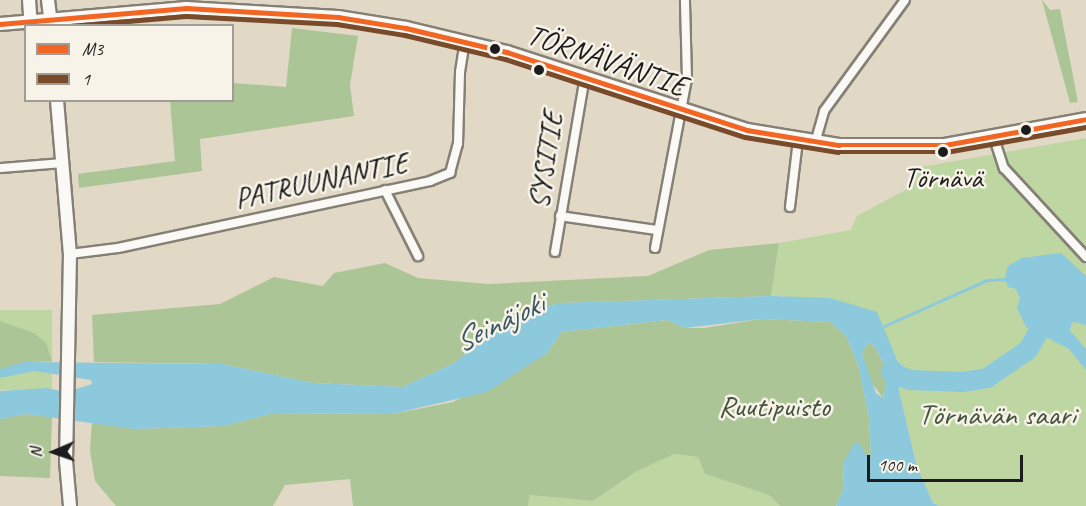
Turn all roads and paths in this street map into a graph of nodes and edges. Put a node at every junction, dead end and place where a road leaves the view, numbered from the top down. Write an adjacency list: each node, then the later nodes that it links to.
1 (29, 0): 5 (main road)
2 (48, 0): 5 (main road)
3 (685, 0): 10 (street)
4 (905, 0): 14 (street)
5 (41, 23): 6 (main road, TÖRNÄVÄNTIE); 7 (main road, TÖRNÄVÄNTIE)
6 (0, 24)
7 (465, 42): 8 (main road, TÖRNÄVÄNTIE); 17 (street, PATRUUNANTIE)
8 (585, 78): 10 (main road, TÖRNÄVÄNTIE); 19 (street, SYSITIE)
9 (56, 102): 15 (main road)
10 (681, 112): 13 (main road, TÖRNÄVÄNTIE); 20 (street)
11 (1086, 119): 12 (main road, TÖRNÄVÄNTIE)
12 (994, 138): 14 (main road, TÖRNÄVÄNTIE); 25 (street)
13 (798, 140): 14 (main road, TÖRNÄVÄNTIE); 18 (street)
14 (815, 142)
15 (62, 163): 16 (street); 23 (main road)
16 (0, 168)
17 (385, 190): 23 (street, PATRUUNANTIE); 24 (street)
18 (790, 207)
19 (560, 216): 20 (street); 22 (street, SYSITIE)
20 (656, 230): 21 (street)
21 (656, 248)
22 (555, 252)
23 (70, 254): 26 (main road)
24 (418, 256)
25 (1086, 258)
26 (70, 506)

